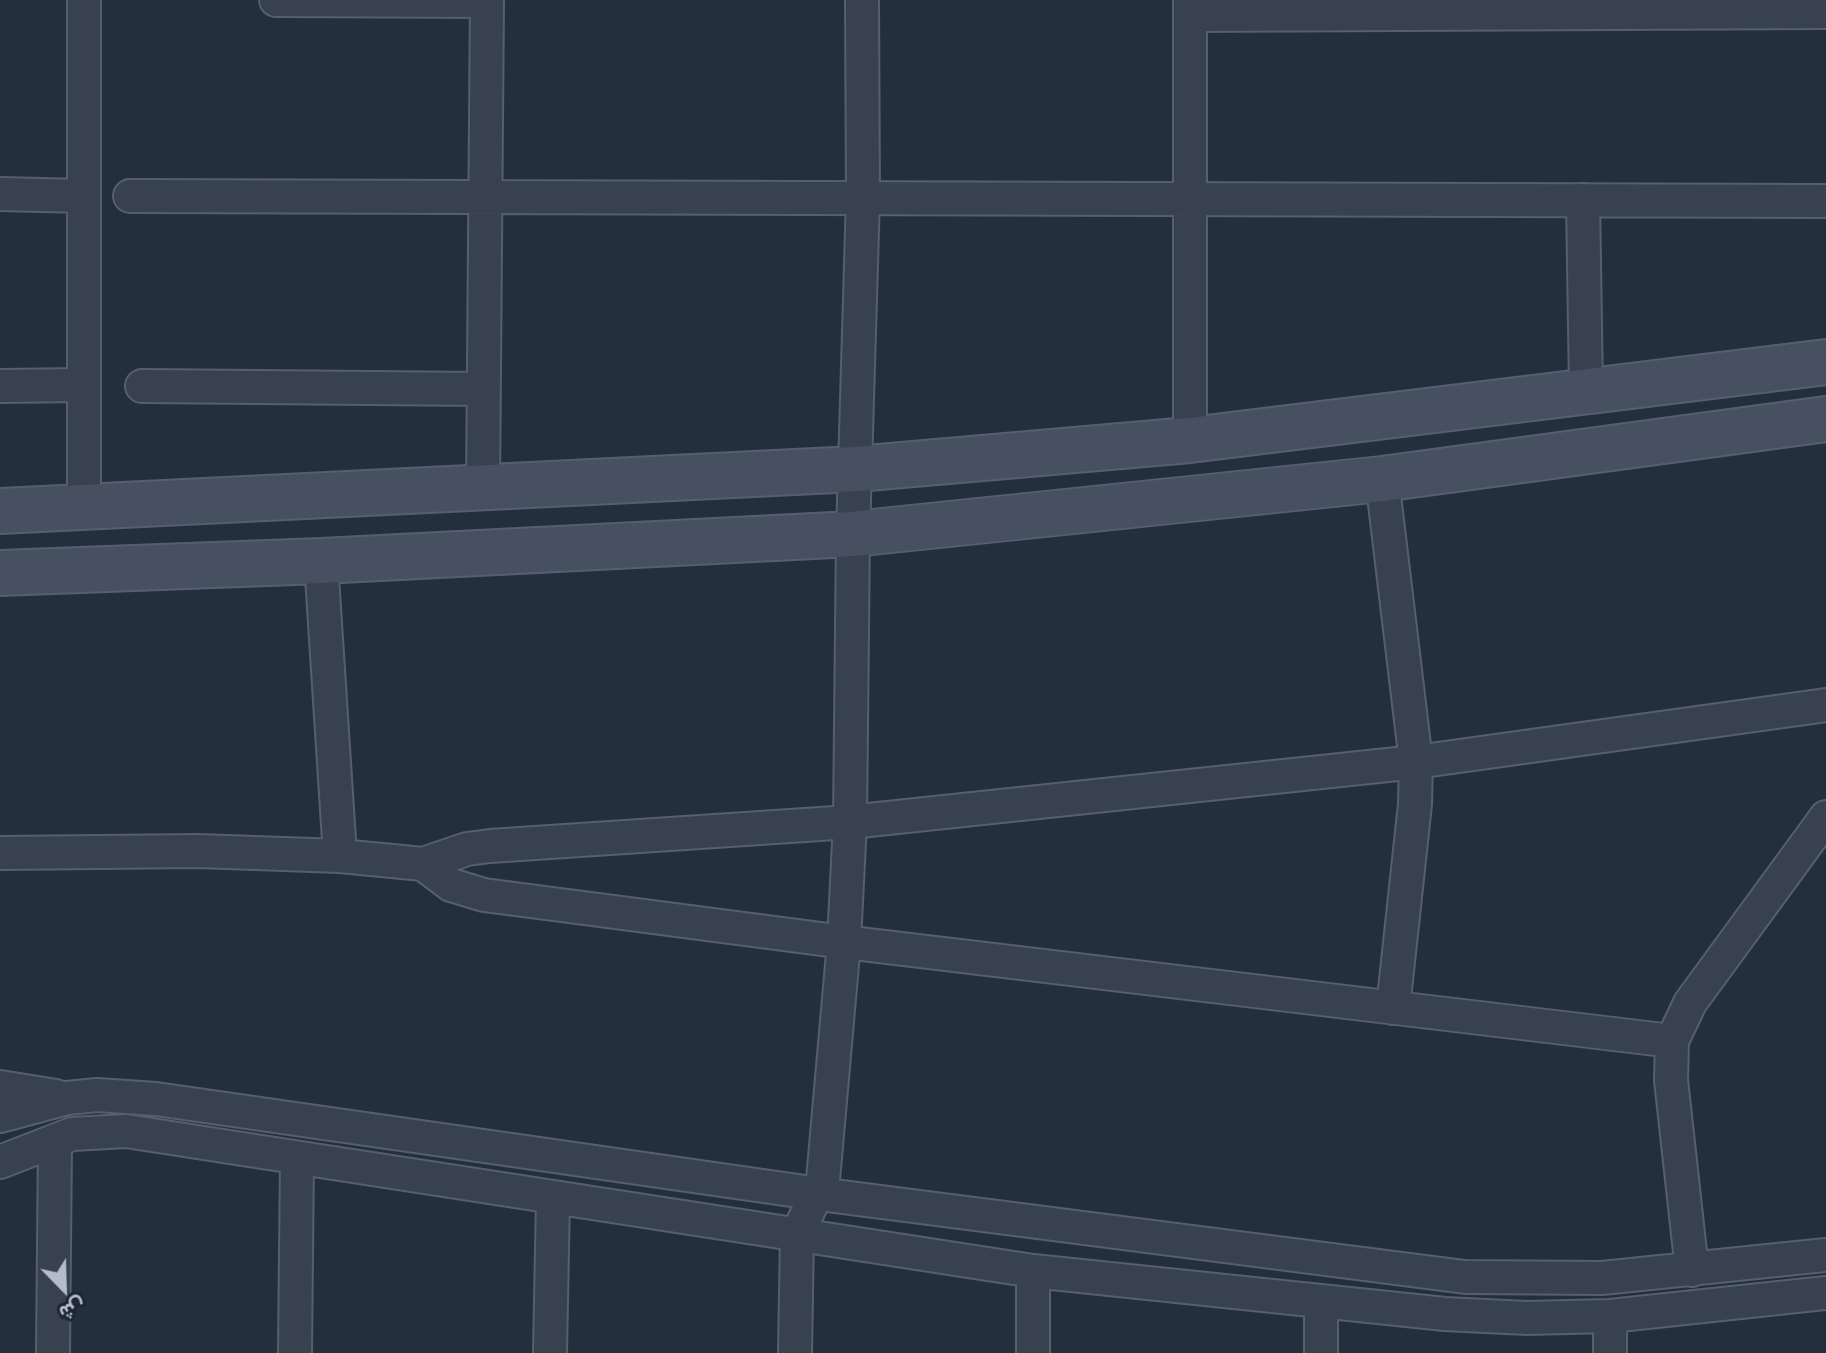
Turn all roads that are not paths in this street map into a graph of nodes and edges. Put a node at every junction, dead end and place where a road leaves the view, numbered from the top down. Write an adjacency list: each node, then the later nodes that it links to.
1 (84, 0): 9 (street)
2 (276, 0): 3 (street)
3 (487, 0): 11 (street)
4 (862, 0): 12 (street)
5 (1587, 7): 6 (street); 7 (street)
6 (1190, 8): 13 (street)
7 (1826, 12)
8 (0, 194): 9 (street)
9 (83, 196): 17 (street)
10 (130, 196): 11 (street)
11 (488, 197): 12 (street); 20 (street)
12 (863, 197): 13 (street); 24 (street)
13 (1190, 199): 14 (street); 23 (street)
14 (1583, 200): 15 (street); 21 (street)
15 (1826, 201)
16 (1826, 362): 21 (street)
17 (83, 385): 18 (street); 27 (street)
18 (0, 386)
19 (142, 386): 20 (street)
20 (483, 389): 26 (street)
21 (1586, 389): 23 (street)
22 (1826, 419): 25 (street)
23 (1190, 440): 24 (street)
24 (856, 469): 26 (street); 29 (street)
25 (1382, 479): 29 (street); 33 (street)
26 (483, 489): 27 (street)
27 (84, 507): 28 (street)
28 (0, 511)
29 (853, 534): 30 (street); 35 (street)
30 (321, 561): 31 (street); 37 (street)
31 (0, 573)
32 (1826, 705): 33 (street)
33 (1416, 762): 35 (street); 40 (street)
34 (1826, 817): 41 (street)
35 (850, 822): 38 (street); 39 (street)
36 (0, 853): 37 (street)
37 (340, 856): 38 (street)
38 (423, 864): 39 (street)
39 (844, 942): 40 (street); 48 (street)
40 (1393, 1008): 41 (street)
41 (1672, 1041): 52 (street)
42 (0, 1087): 43 (street)
43 (67, 1098): 44 (street); 48 (street)
44 (0, 1116)
45 (55, 1141): 46 (street); 47 (street); 57 (street)
46 (297, 1158): 49 (street); 58 (street)
47 (0, 1162)
48 (819, 1194): 50 (street); 52 (street)
49 (553, 1197): 50 (street); 59 (street)
50 (797, 1235): 53 (street); 60 (street)
51 (1826, 1255): 52 (street)
52 (1692, 1270)
53 (1033, 1271): 55 (street); 61 (street)
54 (1826, 1293): 56 (street)
55 (1321, 1301): 56 (street); 62 (street)
56 (1610, 1316): 63 (street)
57 (53, 1353)
58 (295, 1353)
59 (550, 1353)
60 (795, 1353)
61 (1033, 1353)
62 (1321, 1353)
63 (1610, 1353)

